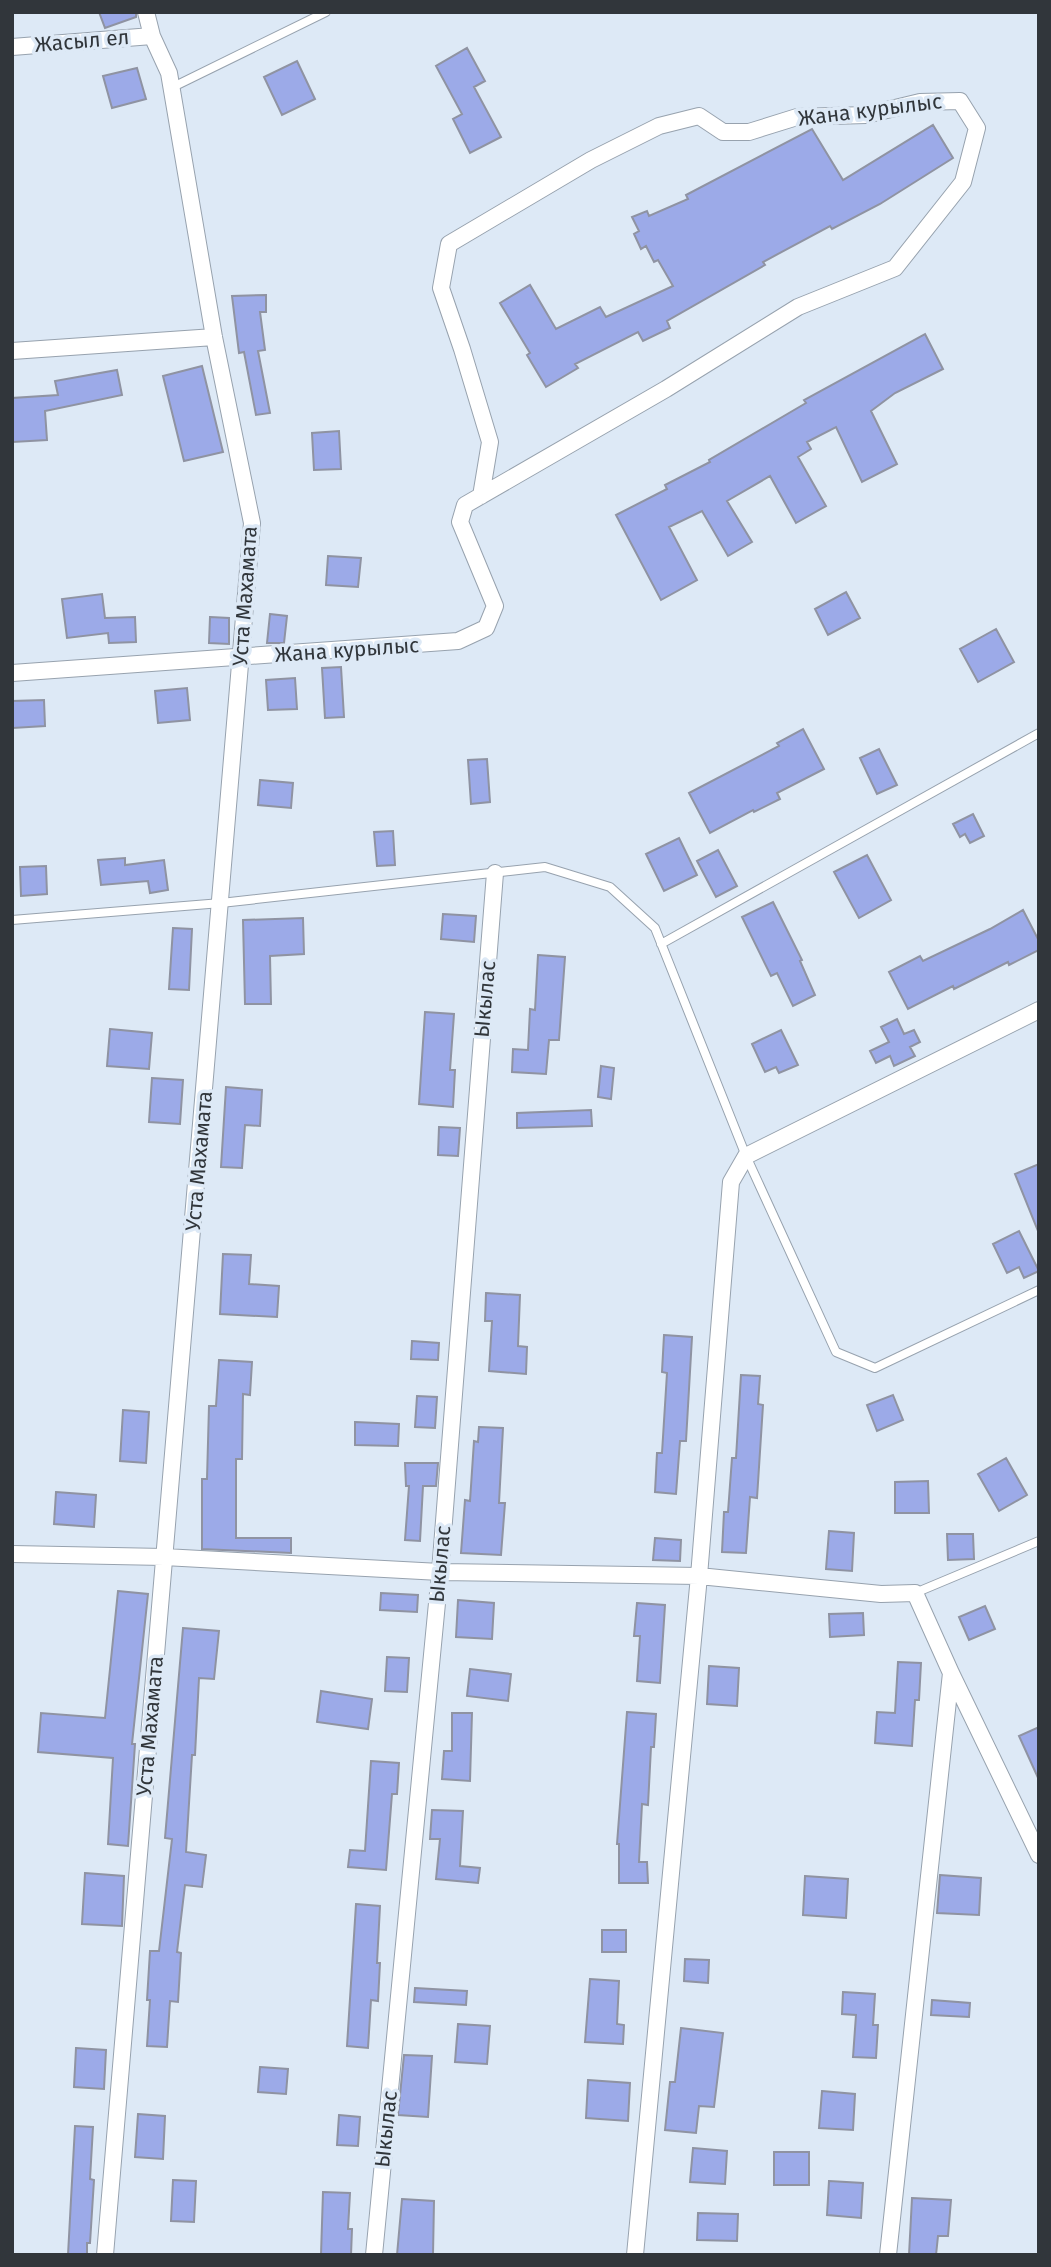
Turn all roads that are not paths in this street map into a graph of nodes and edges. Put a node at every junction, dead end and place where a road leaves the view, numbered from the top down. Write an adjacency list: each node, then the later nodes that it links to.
1 (146, 12): 3 (street, Уста Махамата)
2 (326, 12): 5 (lane)
3 (152, 36): 4 (street, Жасыл ел); 5 (street, Уста Махамата)
4 (12, 47)
5 (170, 80): 6 (street, Уста Махамата)
6 (214, 337): 7 (street); 9 (street, Уста Махамата)
7 (12, 351)
8 (481, 496): 8 (street, Жана курылыс); 9 (street, Жана курылыс)
9 (241, 658): 10 (street, Жана курылыс); 13 (street, Уста Махамата)
10 (12, 673)
11 (1039, 733): 15 (lane)
12 (495, 873): 13 (lane); 15 (lane); 22 (street, Ыкылас)
13 (221, 903): 14 (lane); 21 (street, Уста Махамата)
14 (12, 920)
15 (661, 944): 17 (lane)
16 (1039, 1010): 17 (street)
17 (746, 1156): 18 (lane); 23 (street)
18 (1039, 1290)
19 (1039, 1541): 24 (lane)
20 (12, 1554): 21 (street)
21 (164, 1557): 22 (street); 27 (street, Уста Махамата)
22 (440, 1572): 23 (street); 28 (street, Ыкылас)
23 (699, 1576): 24 (street); 29 (street)
24 (915, 1593): 25 (street)
25 (951, 1673): 26 (street); 30 (street)
26 (1039, 1855)
27 (106, 2255)
28 (374, 2255)
29 (635, 2255)
30 (888, 2255)

